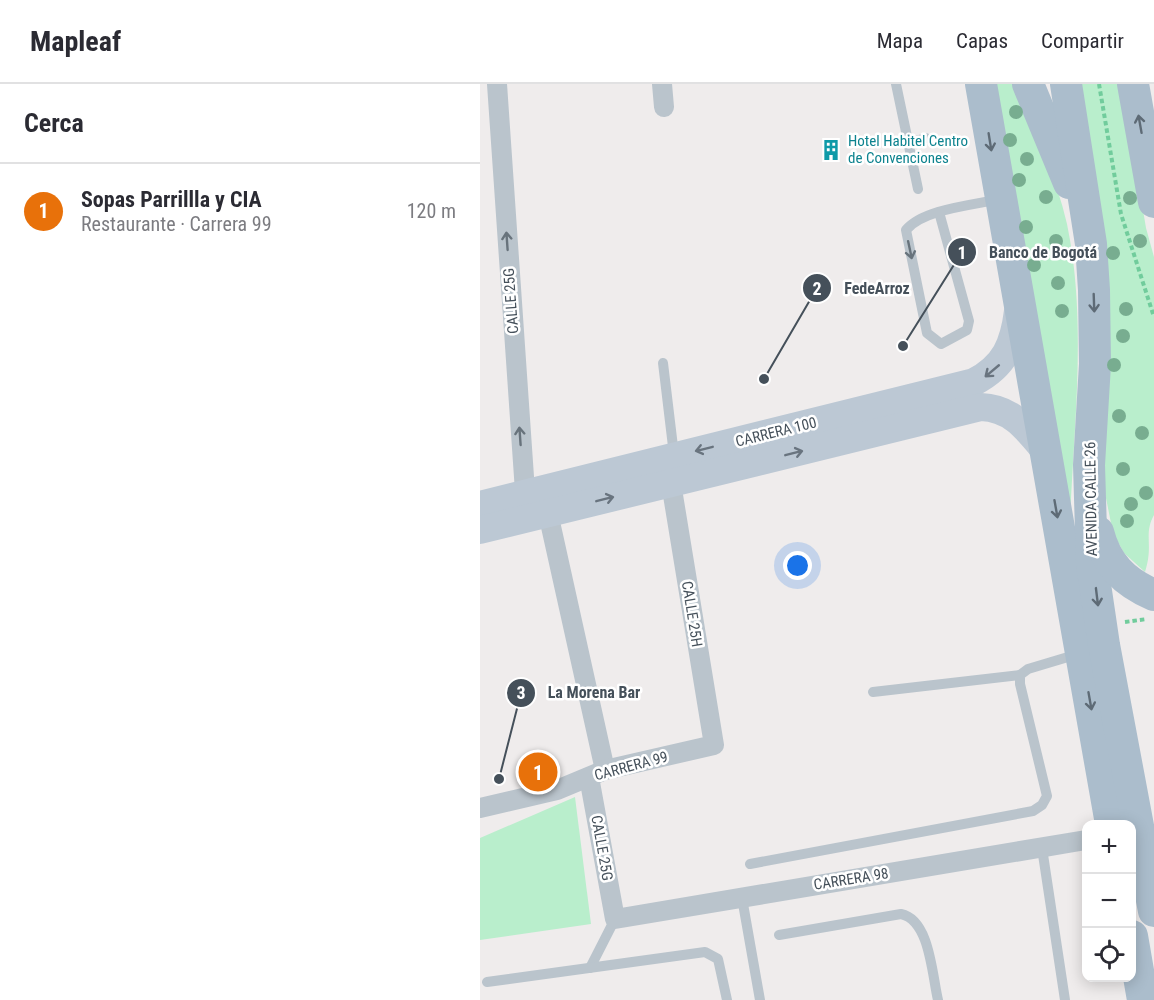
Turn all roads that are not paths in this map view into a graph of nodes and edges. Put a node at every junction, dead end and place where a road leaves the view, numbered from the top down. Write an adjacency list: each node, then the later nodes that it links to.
1 (497, 84): 22 (street, CALLE 25G, one-way to 1)
2 (662, 84): 8 (street)
3 (896, 84): 10 (lane)
4 (981, 84): 12 (main road, AVENIDA CALLE 26, one-way to 12)
5 (1028, 84): 15 (main road)
6 (1066, 84): 15 (main road, AVENIDA CALLE 26)
7 (1133, 84): 13 (main road, one-way to 7)
8 (664, 107)
9 (926, 138): 10 (lane)
10 (908, 143): 11 (lane)
11 (918, 189)
12 (1000, 199): 14 (lane); 16 (main road, AVENIDA CALLE 26)
13 (1154, 202)
14 (939, 212): 14 (lane, one-way to 14)
15 (1091, 244): 20 (main road, AVENIDA CALLE 26, one-way to 20)
16 (1019, 300): 18 (main road, AVENIDA CALLE 26); 19 (main road, CARRERA 100, one-way to 19)
17 (663, 363): 19 (lane)
18 (1046, 452): 19 (main road, CARRERA 100, one-way to 18); 25 (main road, AVENIDA CALLE 26, one-way to 25)
19 (673, 470): 22 (main road, CARRERA 100); 28 (street, CALLE 25H)
20 (1088, 496): 24 (main road); 36 (main road, AVENIDA CALLE 26, one-way to 36)
21 (480, 505): 22 (main road, CARRERA 100)
22 (533, 508): 23 (main road, CARRERA 100); 29 (street, CALLE 25G)
23 (480, 530)
24 (1154, 595)
25 (1081, 653): 26 (lane); 31 (main road, AVENIDA CALLE 26, one-way to 31)
26 (1020, 675): 27 (lane); 34 (lane)
27 (873, 692)
28 (714, 745): 29 (street, CARRERA 99)
29 (597, 773): 30 (street, CARRERA 99); 37 (street, CALLE 25G)
30 (480, 808)
31 (1110, 820)
32 (1082, 841): 33 (street, CARRERA 98)
33 (1042, 848): 35 (street, CARRERA 98); 45 (lane)
34 (750, 864)
35 (742, 897): 37 (street, CARRERA 98); 43 (lane)
36 (1154, 911)
37 (615, 919): 40 (lane)
38 (779, 935): 44 (lane)
39 (1136, 963): 46 (main road)
40 (590, 968): 41 (lane); 42 (lane)
41 (487, 982)
42 (727, 1000)
43 (760, 1000)
44 (938, 1000)
45 (1065, 1000)
46 (1143, 1000)

